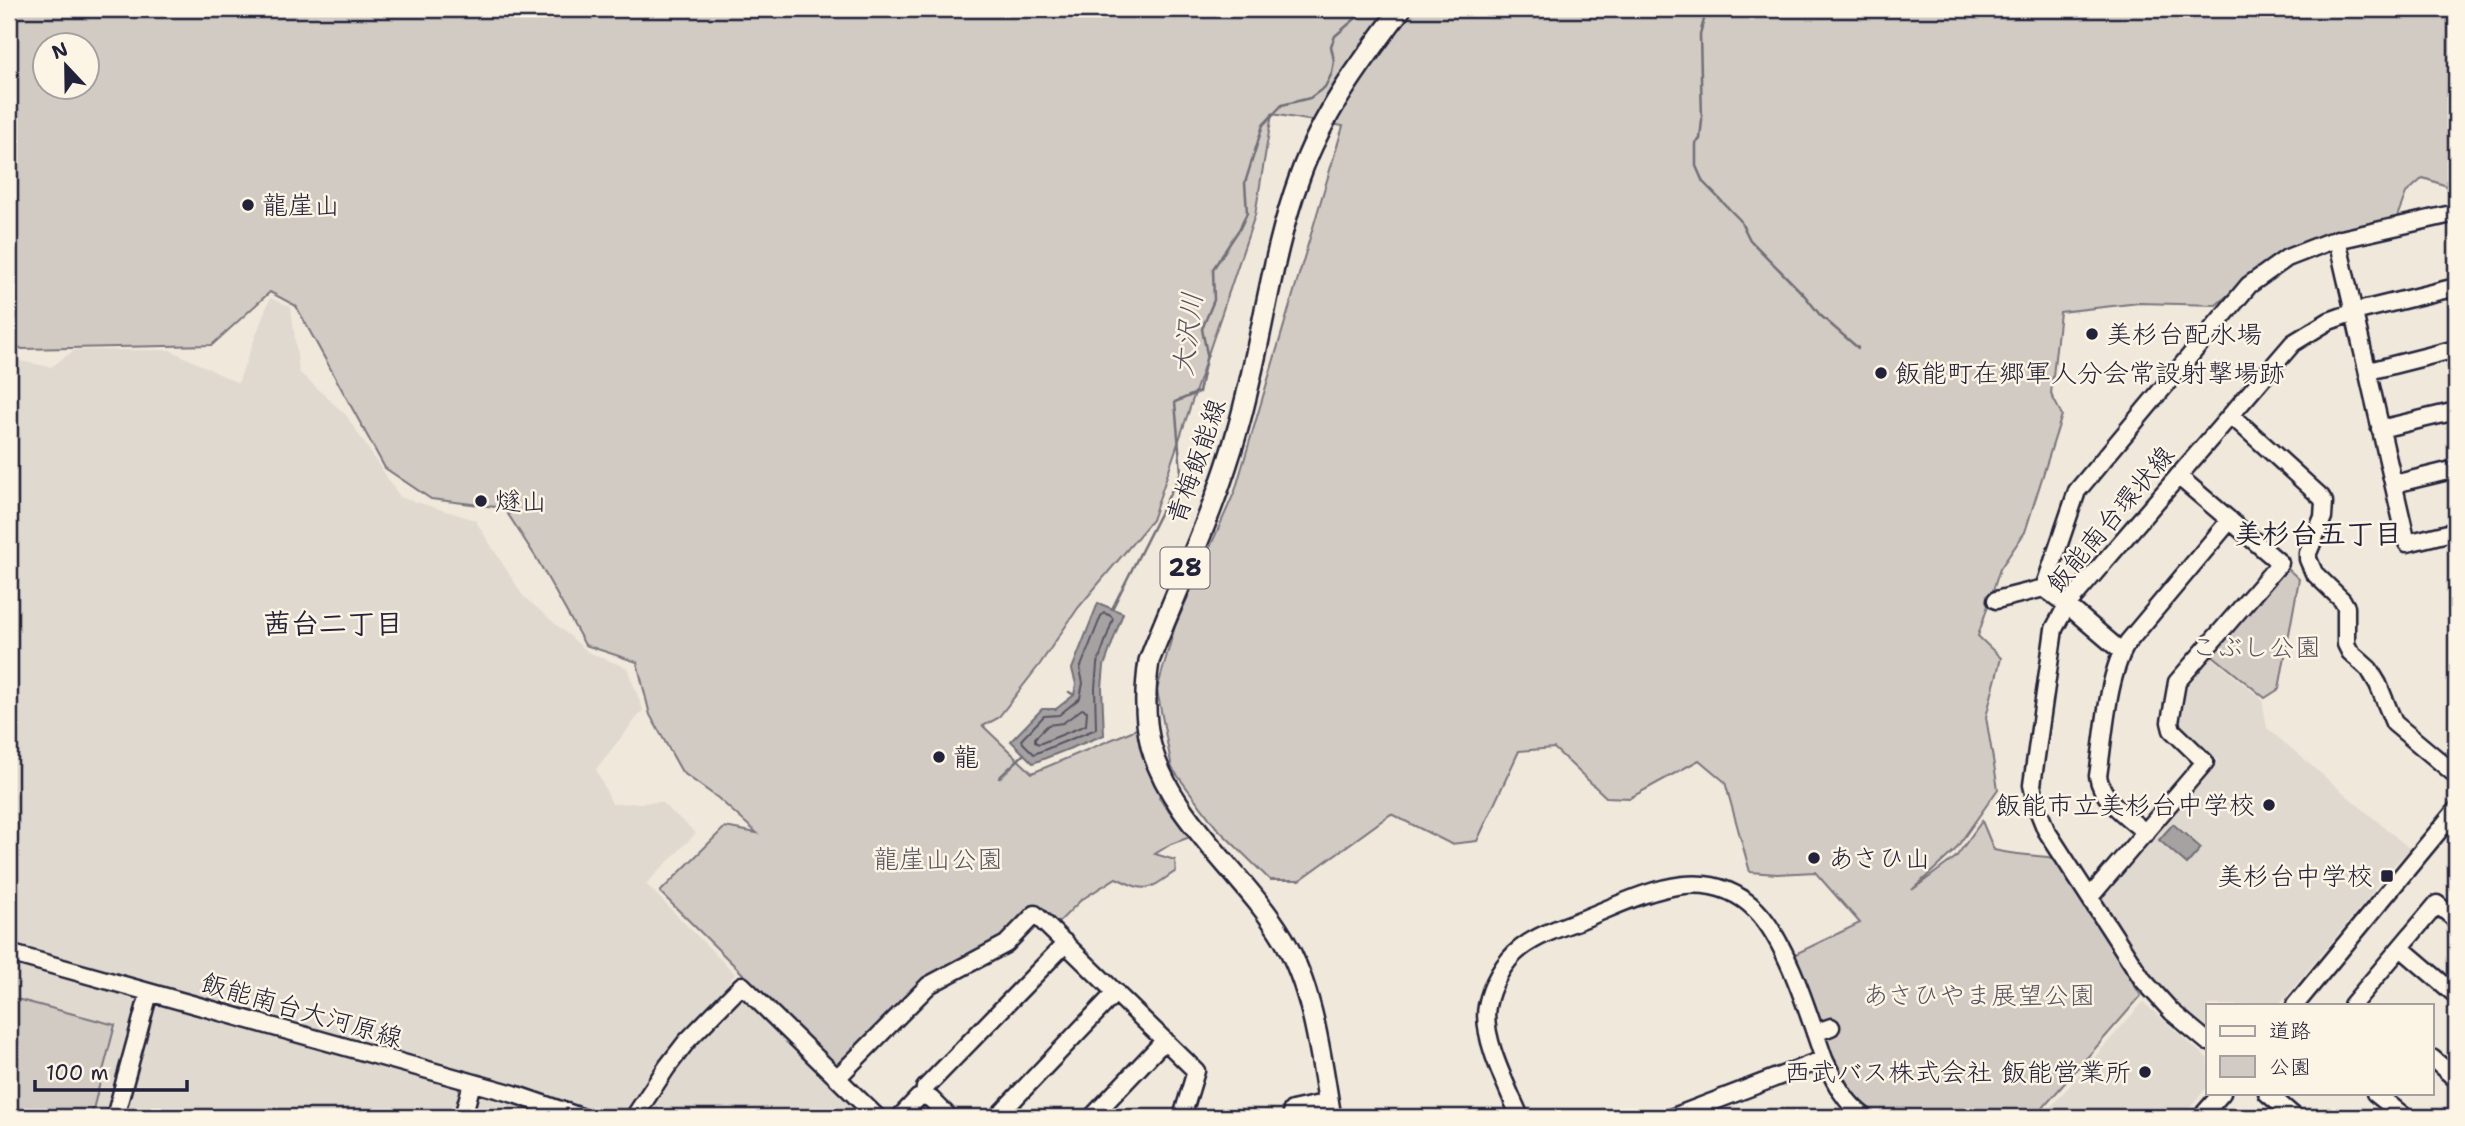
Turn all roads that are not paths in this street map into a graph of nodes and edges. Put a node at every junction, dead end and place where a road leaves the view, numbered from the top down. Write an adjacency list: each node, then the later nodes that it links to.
1 (1401, 9): 47 (main road, 青梅飯能線 / 28)
2 (2456, 213): 3 (street)
3 (2337, 239): 5 (street); 16 (street)
4 (2456, 287): 5 (street, 飯能南台環状線)
5 (2354, 312): 7 (street); 9 (street, 飯能南台環状線)
6 (2456, 349): 7 (street)
7 (2369, 372): 10 (street)
8 (2456, 411): 10 (street)
9 (2231, 415): 12 (street, 飯能南台環状線); 20 (street)
10 (2380, 429): 13 (street)
11 (2456, 469): 13 (street)
12 (2178, 476): 14 (street); 18 (street, 飯能南台環状線)
13 (2393, 484): 15 (street)
14 (2230, 520): 19 (street); 22 (street)
15 (2456, 531)
16 (2044, 588): 17 (street); 18 (street)
17 (1996, 600)
18 (2067, 605): 19 (street); 23 (street, 飯能南台環状線)
19 (2122, 652): 22 (street)
20 (2456, 775)
21 (2456, 810): 32 (street)
22 (2146, 832): 23 (street)
23 (2091, 897): 36 (street, 飯能南台環状線)
24 (2456, 920): 26 (street)
25 (1066, 943): 28 (street); 39 (street); 45 (street)
26 (2401, 948): 30 (street); 31 (street)
27 (9, 953): 29 (street, 飯能南台大河原線)
28 (1116, 992): 35 (street); 55 (street)
29 (149, 993): 41 (street, 飯能南台大河原線); 48 (street)
30 (2456, 995)
31 (2361, 1002)
32 (2296, 1004)
33 (1831, 1027): 34 (street)
34 (1815, 1033): 37 (street); 59 (street)
35 (1165, 1040): 56 (street); 57 (street)
36 (2206, 1040)
37 (1824, 1059): 46 (street); 60 (street)
38 (2434, 1060): 40 (street)
39 (837, 1078): 51 (street); 52 (street)
40 (2456, 1079)
41 (472, 1083): 49 (street); 50 (street, 飯能南台大河原線)
42 (2221, 1094): 63 (street)
43 (2376, 1094): 65 (street)
44 (2273, 1095): 64 (street)
45 (924, 1096): 53 (street); 54 (street)
46 (1851, 1106): 61 (street); 62 (street)
47 (1330, 1110): 58 (street)
48 (115, 1117)
49 (463, 1117)
50 (580, 1117)
51 (634, 1117)
52 (877, 1117)
53 (900, 1117)
54 (949, 1117)
55 (998, 1117)
56 (1092, 1117)
57 (1181, 1117)
58 (1293, 1117)
59 (1520, 1117)
60 (1673, 1117)
61 (1838, 1117)
62 (1865, 1117)
63 (2201, 1117)
64 (2295, 1117)
65 (2405, 1117)

